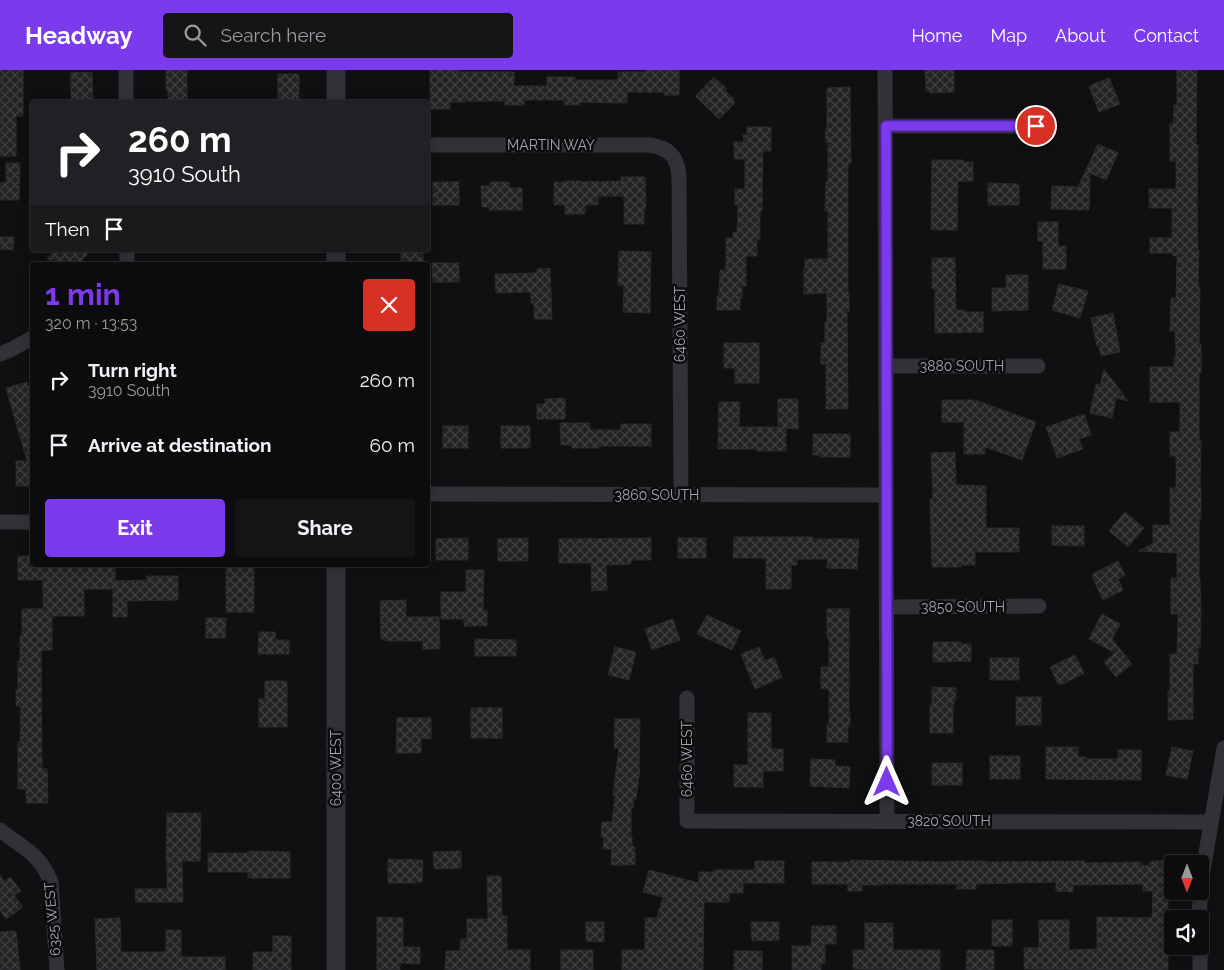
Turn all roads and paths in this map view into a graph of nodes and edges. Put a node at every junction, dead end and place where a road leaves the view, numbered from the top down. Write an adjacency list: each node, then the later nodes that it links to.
1 (126, 70): 4 (street)
2 (336, 70): 5 (street)
3 (885, 70): 6 (street)
4 (126, 100)
5 (336, 100)
6 (886, 126): 7 (street); 12 (street)
7 (1036, 126)
8 (430, 145): 9 (street, MARTIN WAY)
9 (672, 155): 15 (street, 6460 WEST)
10 (30, 339): 11 (street)
11 (0, 354)
12 (886, 366): 13 (street, 3880 SOUTH); 16 (street)
13 (1038, 366)
14 (430, 494): 15 (street, 3860 SOUTH)
15 (681, 495): 16 (street, 3860 SOUTH)
16 (886, 495): 21 (street)
17 (0, 522): 18 (street)
18 (30, 522)
19 (336, 567): 31 (street, 6400 WEST)
20 (1039, 606): 21 (street, 3850 SOUTH)
21 (886, 607): 25 (street)
22 (687, 698): 24 (street, 6460 WEST)
23 (1224, 748): 26 (street)
24 (687, 821): 25 (street, 3820 SOUTH)
25 (887, 821): 26 (street, 3820 SOUTH)
26 (1211, 822): 28 (street)
27 (0, 830): 30 (street, 6325 WEST)
28 (1200, 910)
29 (1200, 955): 32 (street)
30 (56, 970)
31 (336, 970)
32 (1200, 970)

